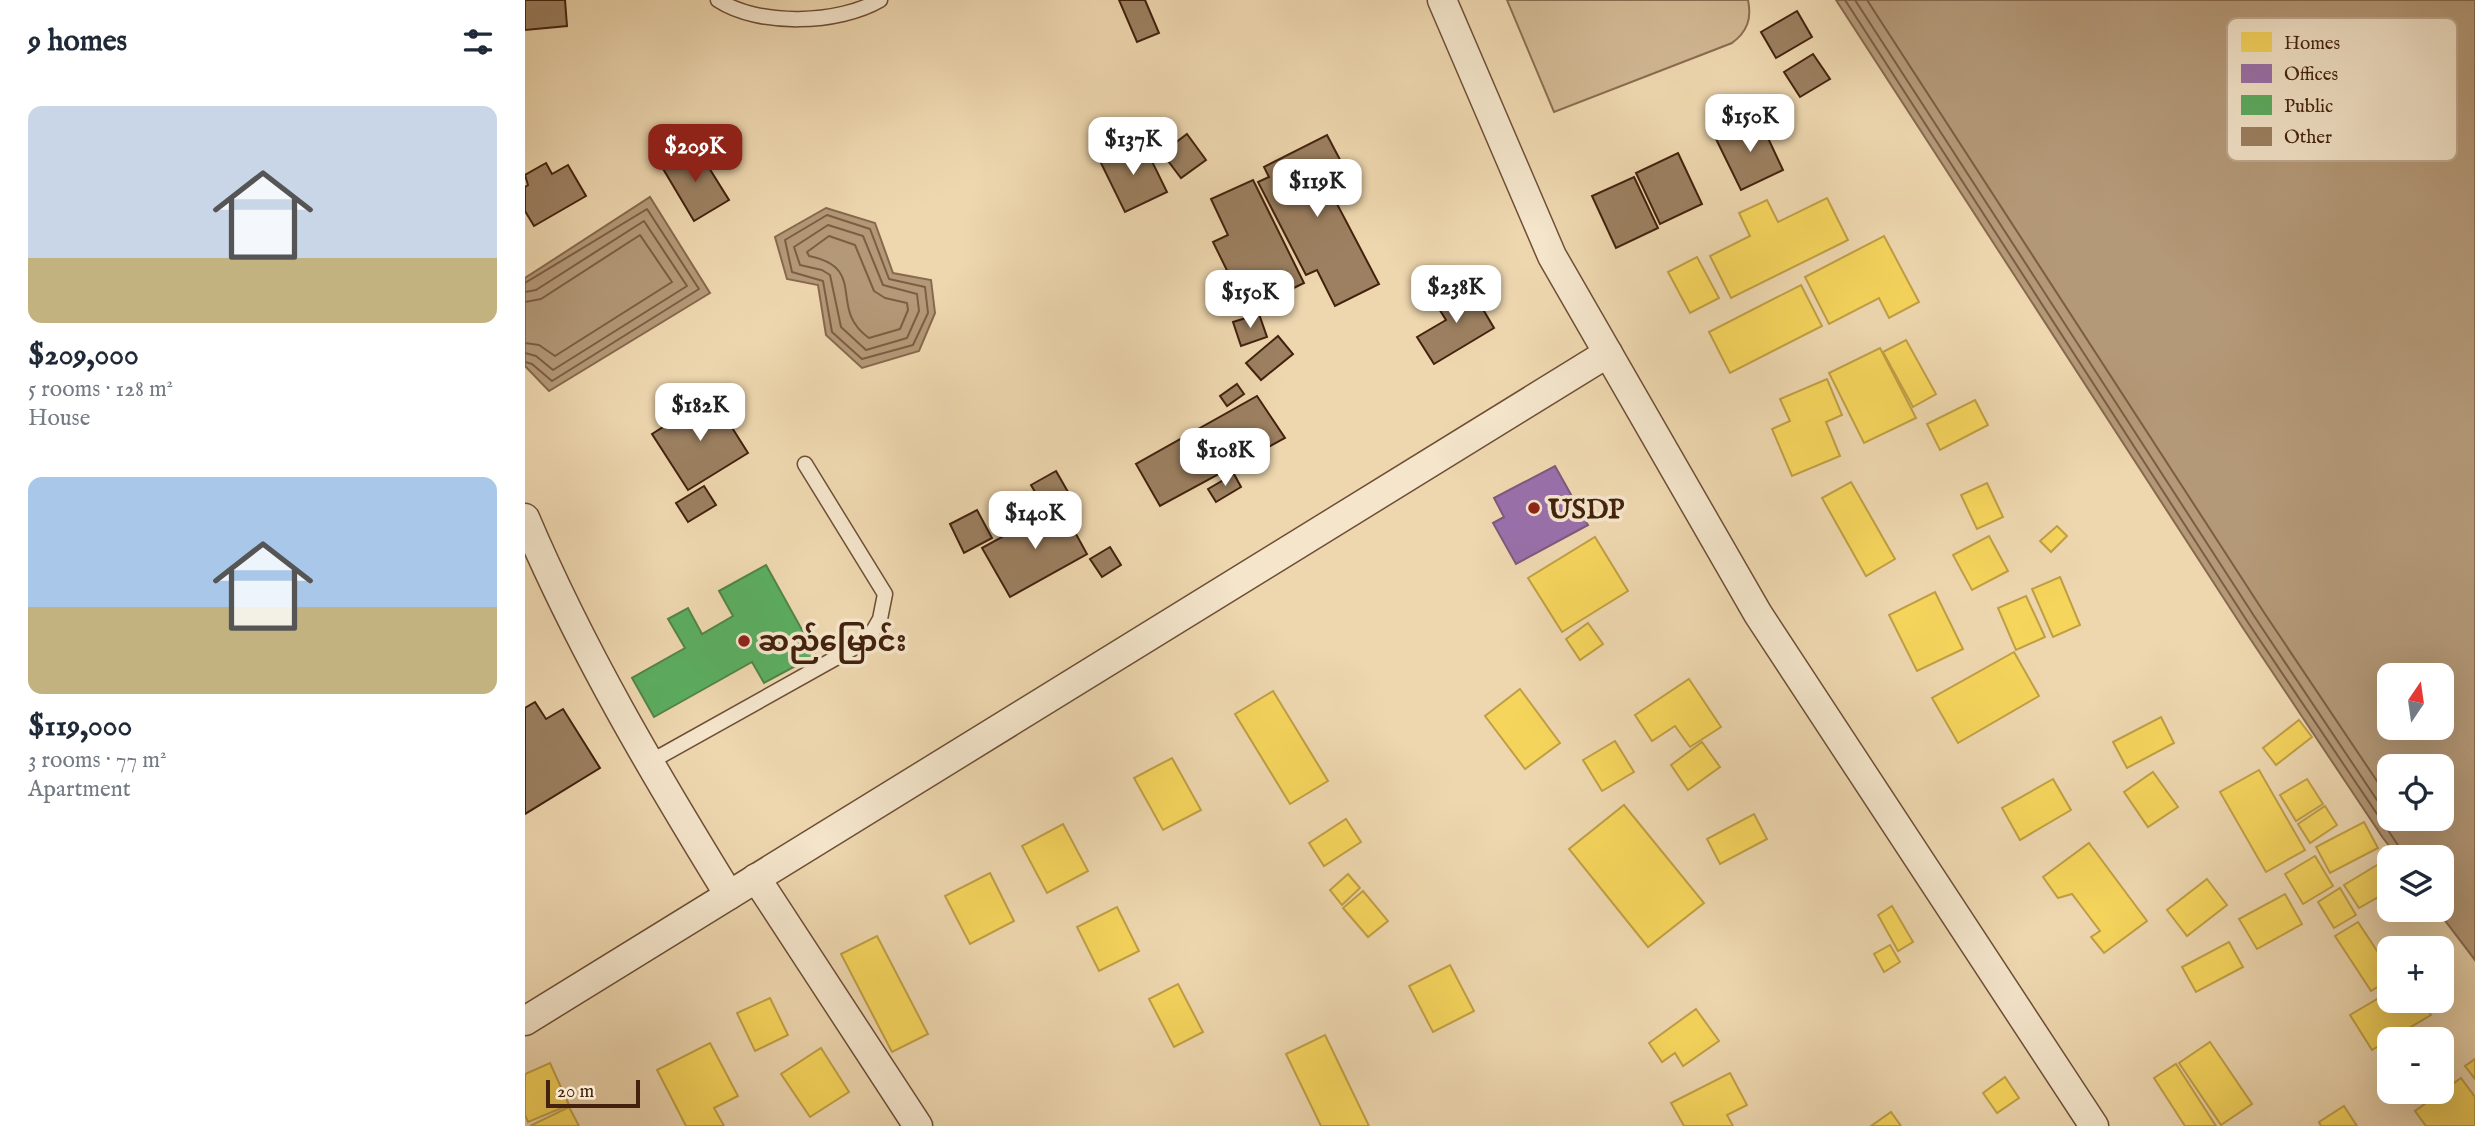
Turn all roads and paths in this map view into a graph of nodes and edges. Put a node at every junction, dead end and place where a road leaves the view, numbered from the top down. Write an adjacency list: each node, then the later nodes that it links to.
1 (717, 0): 2 (lane)
2 (880, 0)
3 (1442, 0): 4 (street)
4 (1608, 353): 8 (street); 12 (street)
5 (806, 464): 7 (lane)
6 (525, 518): 7 (street)
7 (648, 763): 9 (street)
8 (756, 878): 9 (street); 11 (street)
9 (729, 895): 10 (street)
10 (525, 1021)
11 (918, 1126)
12 (2094, 1126)

